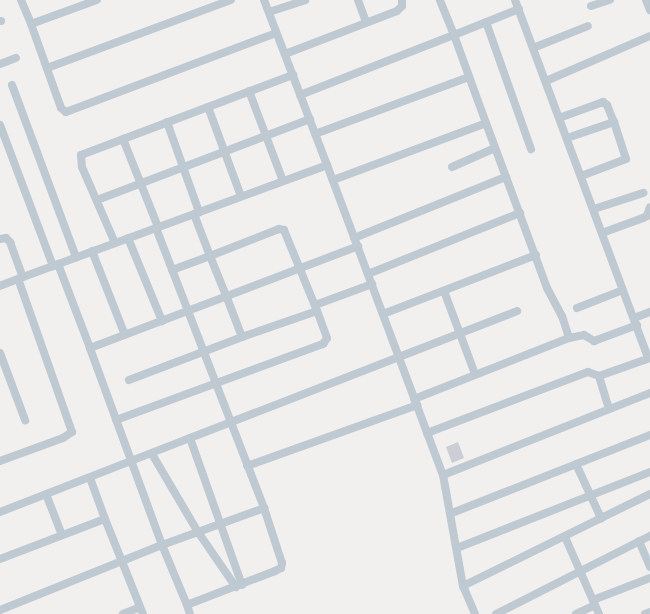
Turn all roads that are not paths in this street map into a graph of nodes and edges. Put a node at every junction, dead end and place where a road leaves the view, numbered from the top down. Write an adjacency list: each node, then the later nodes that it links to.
1 (21, 0): 18 (street)
2 (96, 0): 18 (street)
3 (231, 0): 27 (street)
4 (264, 0): 15 (street)
5 (305, 0): 15 (street)
6 (358, 0): 16 (street)
7 (402, 0): 16 (street)
8 (515, 0): 13 (street)
9 (610, 0): 12 (street)
10 (646, 0): 14 (street)
11 (442, 1): 21 (street)
12 (590, 6)
13 (519, 9): 17 (street); 23 (street)
14 (650, 10)
15 (268, 12): 20 (street)
16 (366, 22): 24 (street)
17 (486, 22): 21 (street); 46 (street)
18 (31, 24): 27 (street)
19 (588, 26): 23 (street)
20 (276, 33): 24 (street); 27 (street)
21 (454, 35): 29 (street); 33 (street)
22 (650, 36): 30 (street)
23 (533, 48): 30 (street)
24 (285, 54): 28 (street)
25 (16, 58): 26 (street)
26 (0, 64)
27 (47, 68)
28 (293, 75): 32 (street); 33 (street)
29 (469, 77): 39 (street); 41 (street)
30 (546, 82): 35 (street)
31 (12, 84): 73 (street)
32 (249, 91): 34 (street); 42 (street)
33 (300, 95): 36 (street)
34 (208, 107): 37 (street); 47 (street)
35 (559, 118): 38 (street); 43 (street)
36 (310, 119): 41 (street); 42 (street)
37 (167, 122): 44 (street); 50 (street)
38 (614, 122): 43 (street); 51 (street)
39 (486, 123): 45 (street); 53 (street)
40 (0, 125): 74 (street)
41 (315, 134): 48 (street)
42 (266, 136): 47 (street); 54 (street)
43 (567, 138): 51 (street)
44 (123, 139): 55 (street); 58 (street)
45 (495, 148): 49 (street); 52 (street)
46 (531, 149)
47 (225, 153): 50 (street); 57 (street)
48 (327, 165): 53 (street); 54 (street)
49 (452, 167)
50 (183, 168): 55 (street); 61 (street)
51 (581, 176): 60 (street)
52 (506, 177): 62 (street); 66 (street)
53 (333, 180): 66 (street)
54 (283, 181): 57 (street)
55 (141, 184): 58 (street); 63 (street)
56 (643, 193): 60 (street)
57 (241, 196): 61 (street)
58 (97, 200): 68 (street)
59 (650, 207): 64 (street)
60 (594, 209): 64 (street)
61 (196, 213): 63 (street); 72 (street)
62 (520, 213): 71 (street); 77 (street)
63 (157, 228): 65 (street); 76 (street)
64 (602, 233): 81 (street)
65 (128, 238): 68 (street); 90 (street)
66 (354, 238): 69 (street)
67 (0, 239): 78 (street)
68 (115, 243): 70 (street)
69 (358, 246): 75 (street); 77 (street)
70 (92, 251): 73 (street); 93 (street)
71 (536, 255): 82 (street); 95 (street)
72 (210, 256): 75 (street); 76 (street); 83 (street)
73 (76, 257): 74 (street)
74 (55, 265): 78 (street); 96 (street)
75 (301, 269): 83 (street); 84 (street)
76 (172, 270): 87 (street)
77 (368, 274): 79 (street)
78 (21, 278): 80 (street); 116 (street)
79 (372, 284): 84 (street); 89 (street)
80 (0, 286)
81 (624, 290): 85 (street); 91 (street)
82 (444, 291): 89 (street); 92 (street)
83 (227, 298): 87 (street); 94 (street)
84 (316, 308): 94 (street); 105 (street)
85 (577, 308)
86 (516, 311): 92 (street)
87 (188, 312): 90 (street); 97 (street)
88 (650, 312): 91 (street)
89 (383, 314): 99 (street)
90 (162, 321): 93 (street)
91 (636, 322): 95 (street); 100 (street)
92 (460, 333): 99 (street); 102 (street)
93 (125, 335): 96 (street)
94 (242, 337): 97 (street)
95 (569, 338): 102 (street)
96 (90, 348): 110 (street)
97 (203, 352): 104 (street); 105 (street)
98 (0, 353): 101 (street)
99 (399, 358): 107 (street); 111 (street)
100 (649, 358): 103 (street)
101 (2, 367): 109 (street)
102 (475, 374): 107 (street)
103 (599, 376): 108 (street); 112 (street)
104 (129, 380)
105 (215, 383): 110 (street); 111 (street)
106 (650, 393): 108 (street)
107 (416, 402): 112 (street); 119 (street)
108 (609, 409): 121 (street)
109 (25, 420)
110 (116, 420): 117 (street)
111 (231, 424): 114 (street); 119 (street)
112 (427, 433): 121 (street)
113 (650, 435): 118 (street)
114 (190, 438): 115 (street); 131 (street)
115 (152, 454): 117 (street); 132 (street)
116 (0, 461)
117 (132, 462): 122 (street); 137 (street)
118 (576, 464): 125 (street); 128 (street)
119 (247, 466): 126 (street)
120 (650, 472): 125 (street)
121 (443, 475): 128 (street)
122 (90, 478): 123 (street); 130 (street)
123 (46, 494): 127 (street); 133 (street)
124 (650, 494): 129 (street)
125 (591, 496): 129 (street); 138 (street)
126 (264, 508): 131 (street); 144 (street)
127 (0, 512)
128 (452, 513): 138 (street)
129 (601, 518): 135 (street)
130 (105, 519): 133 (street); 140 (street)
131 (220, 524): 132 (street); 144 (street)
132 (198, 532): 137 (street); 144 (street)
133 (62, 536): 139 (street)
134 (650, 536): 136 (street)
135 (564, 537): 142 (street); 145 (street)
136 (639, 541): 141 (street); 142 (street)
137 (162, 545): 140 (street); 147 (street)
138 (457, 548): 145 (street)
139 (0, 559)
140 (122, 562): 148 (street); 149 (street)
141 (650, 567)
142 (580, 571): 146 (street); 154 (street)
143 (650, 578): 146 (street)
144 (239, 586): 147 (street)
145 (464, 586): 153 (street)
146 (594, 602): 155 (street); 156 (street)
147 (187, 604): 152 (street)
148 (0, 610)
149 (142, 611): 151 (street)
150 (650, 612): 157 (street)
151 (123, 614)
152 (190, 614)
153 (476, 614)
154 (496, 614)
155 (576, 614)
156 (599, 614)
157 (645, 614)

